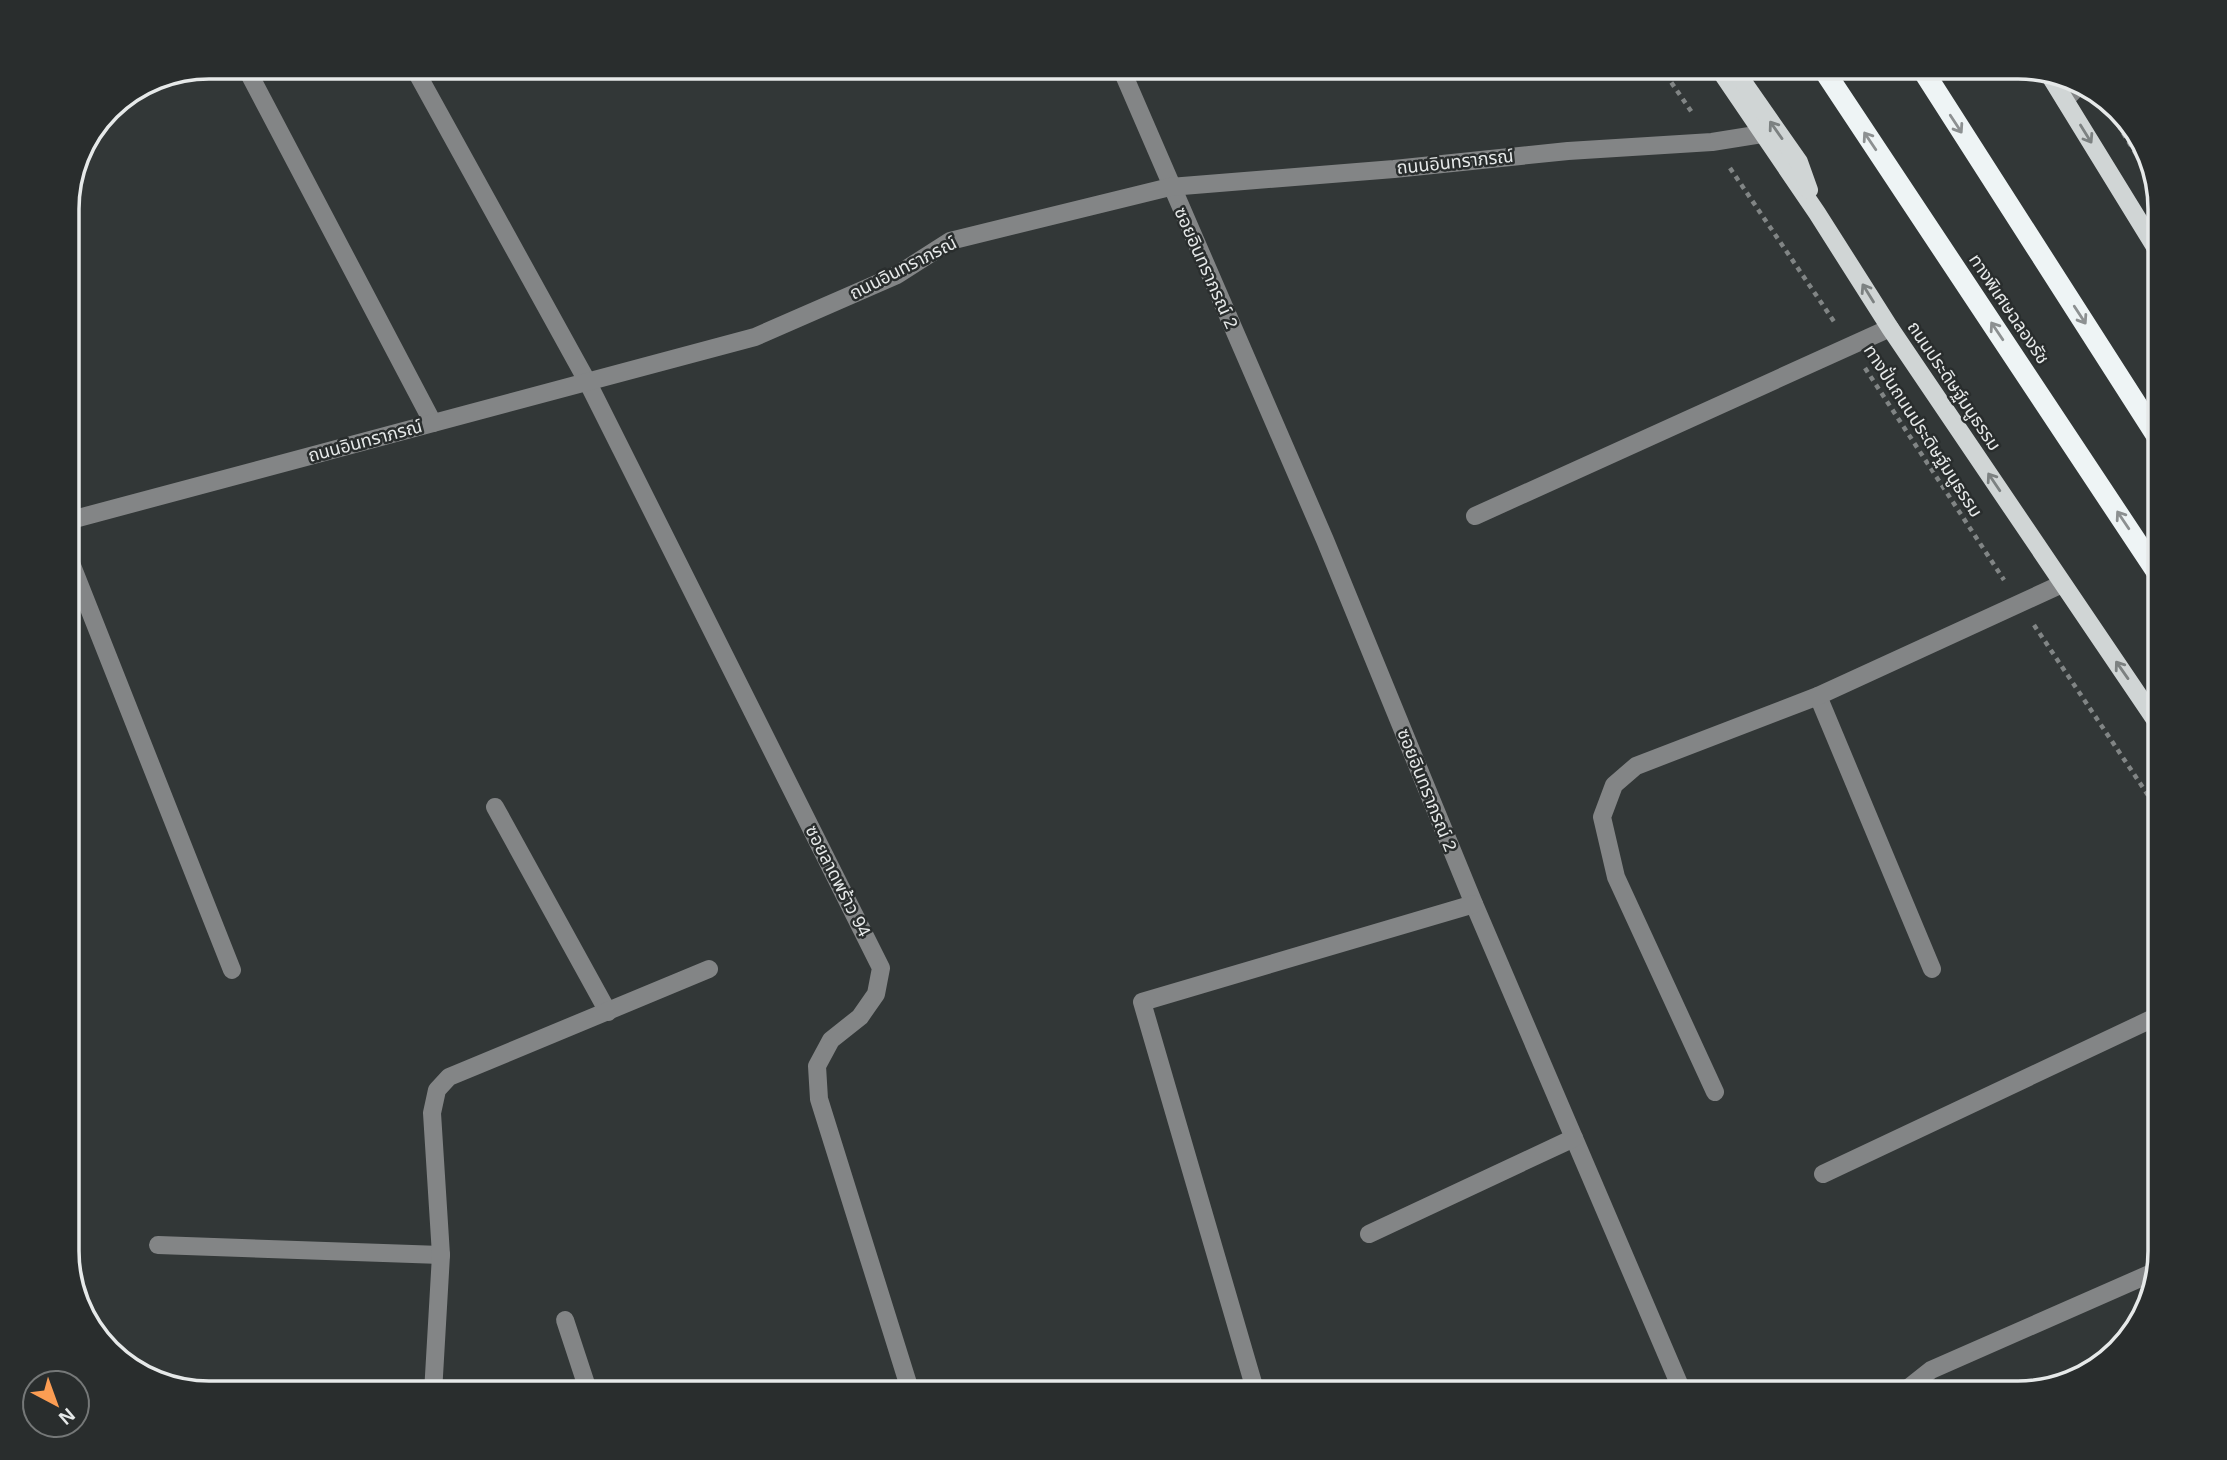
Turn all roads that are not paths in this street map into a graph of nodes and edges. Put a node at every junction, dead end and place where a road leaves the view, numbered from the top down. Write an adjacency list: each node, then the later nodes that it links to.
1 (251, 79): 18 (street)
2 (420, 79): 16 (street, ซอยลาดพร้าว 94)
3 (1125, 79): 12 (street, ซอยอินทราภรณ์ 2)
4 (1726, 79): 11 (main road, ถนนประดิษฐ์มนูธรรม)
5 (1741, 79): 13 (main road, one-way to 5)
6 (1830, 79): 21 (highway, ทางพิเศษฉลองรัช, one-way to 6)
7 (1928, 79): 17 (highway, one-way to 17)
8 (2055, 84): 10 (main road)
9 (2073, 91): 10 (street)
10 (2065, 100): 14 (main road, one-way to 14)
11 (1762, 134): 12 (street, ถนนอินทราภรณ์); 13 (main road, ถนนประดิษฐ์มนูธรรม)
12 (1170, 187): 16 (street, ถนนอินทราภรณ์); 27 (street, ซอยอินทราภรณ์ 2)
13 (1817, 212): 15 (main road, ถนนประดิษฐ์มนูธรรม, one-way to 13)
14 (2148, 234)
15 (1890, 328): 19 (street); 23 (main road, ถนนประดิษฐ์มนูธรรม, one-way to 15)
16 (587, 380): 18 (street, ถนนอินทราภรณ์); 43 (street, ซอยลาดพร้าว 94)
17 (2148, 421)
18 (433, 423): 20 (street, ถนนอินทราภรณ์)
19 (1475, 516)
20 (79, 518)
21 (2148, 557)
22 (79, 583): 30 (street)
23 (2062, 584): 24 (street); 25 (main road, ถนนประดิษฐ์มนูธรรม, one-way to 23)
24 (1818, 696): 29 (street); 33 (street)
25 (2148, 707)
26 (495, 807): 31 (street)
27 (1474, 904): 34 (street, ซอยอินทราภรณ์ 2); 44 (street)
28 (709, 969): 31 (street)
29 (1932, 969)
30 (232, 970)
31 (608, 1012): 38 (street)
32 (2148, 1021): 35 (street)
33 (1715, 1092)
34 (1574, 1138): 36 (street); 45 (street, ซอยอินทราภรณ์ 2)
35 (1823, 1174)
36 (1369, 1234)
37 (158, 1245): 38 (street)
38 (440, 1255): 41 (street)
39 (2146, 1275): 46 (street)
40 (565, 1320): 42 (street)
41 (434, 1381)
42 (585, 1381)
43 (907, 1381)
44 (1252, 1381)
45 (1675, 1381)
46 (1918, 1381)

